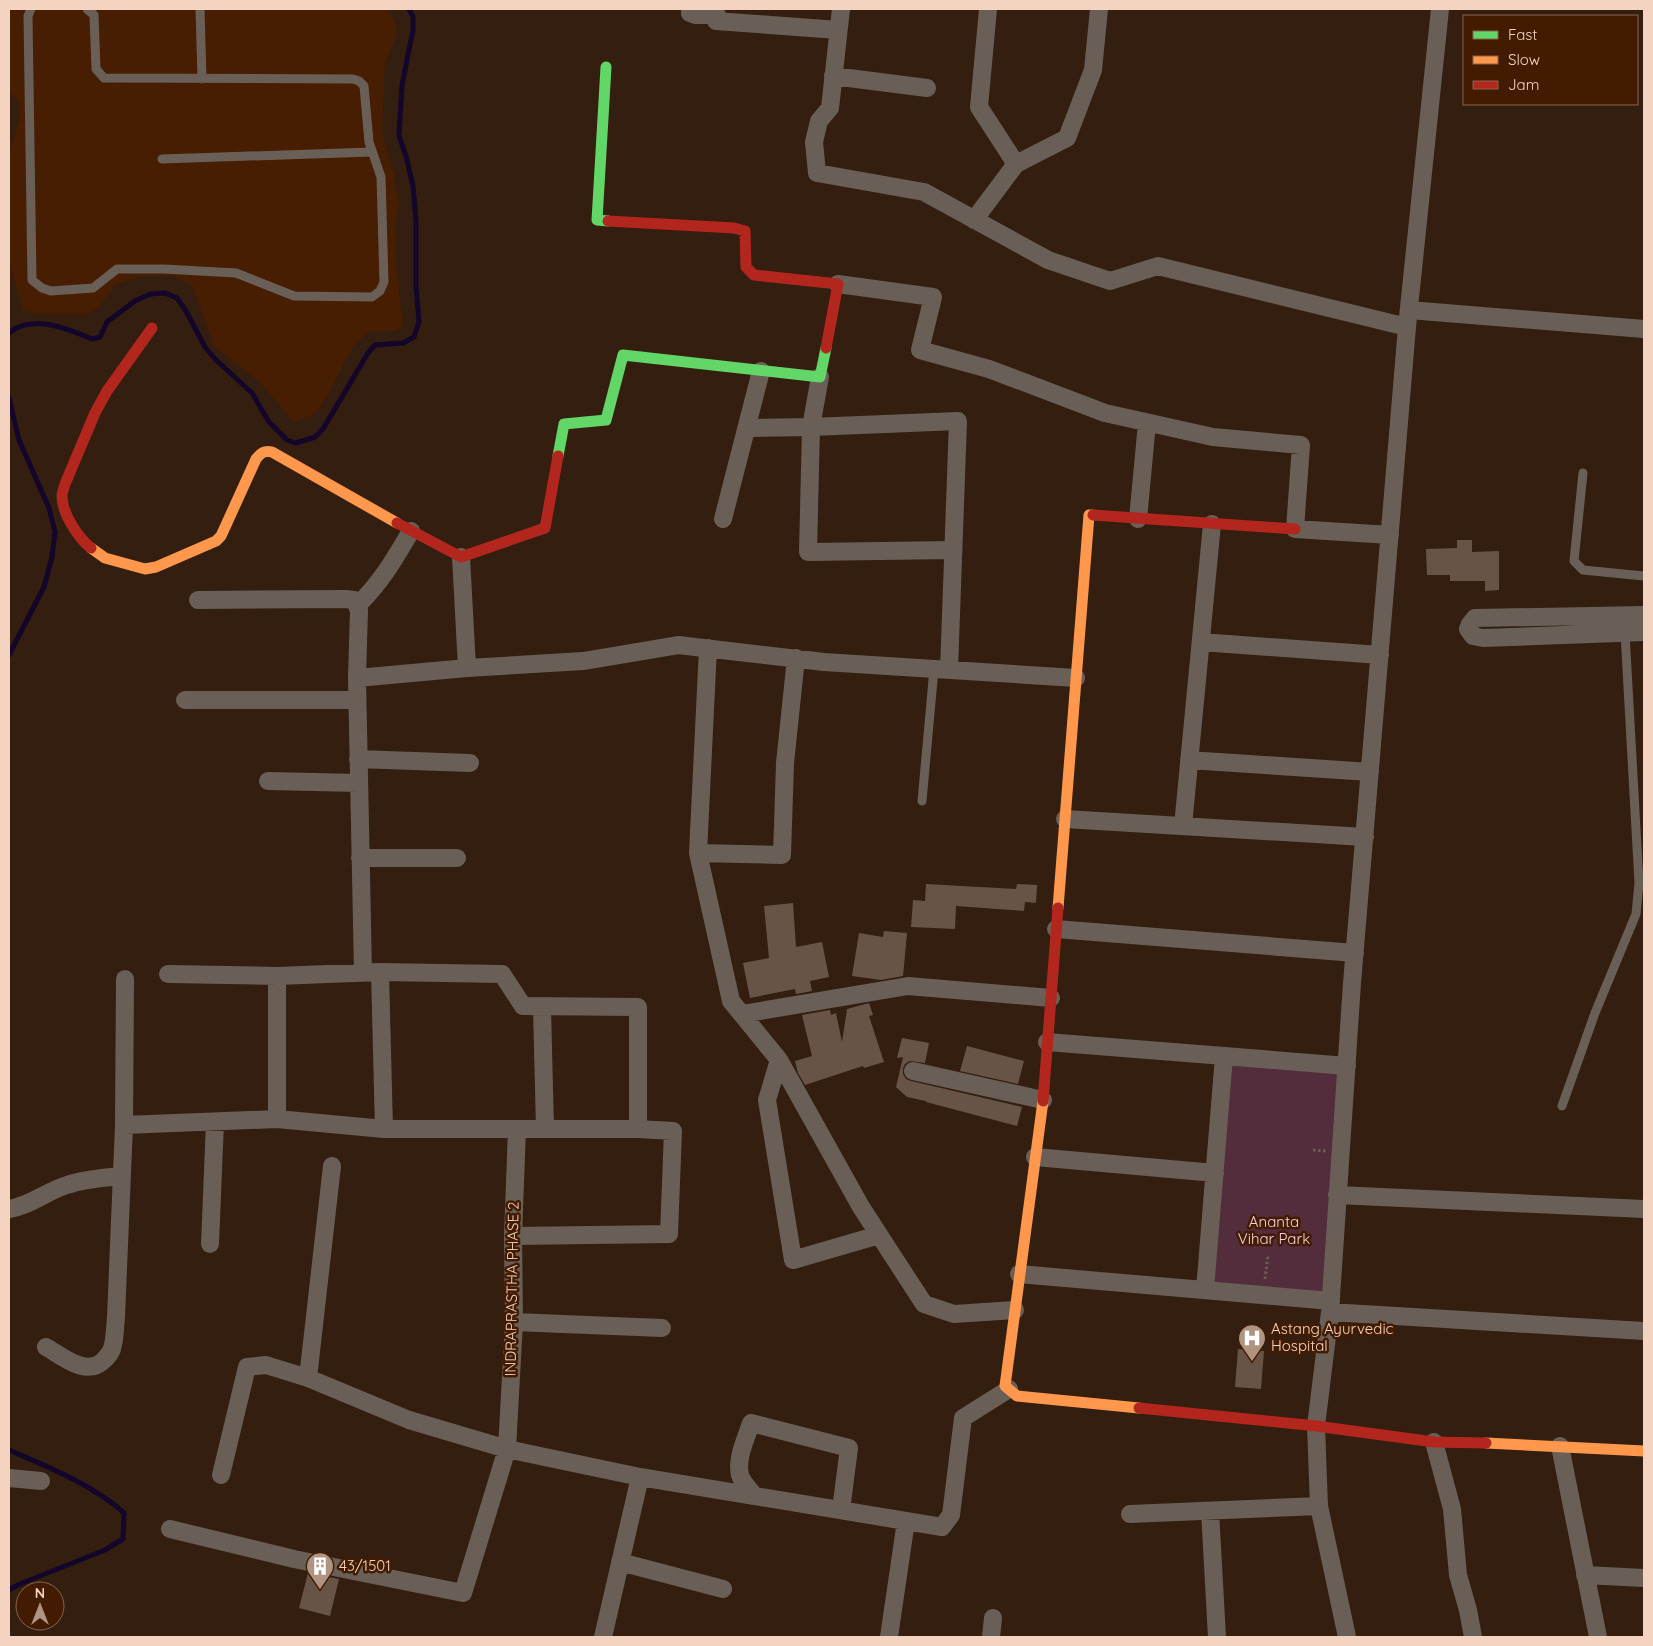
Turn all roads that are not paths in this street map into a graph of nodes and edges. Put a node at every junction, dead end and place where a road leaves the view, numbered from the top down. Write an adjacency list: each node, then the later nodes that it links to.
1 (31, 9): 14 (lane)
2 (87, 9): 12 (lane)
3 (200, 9): 12 (lane)
4 (690, 9): 9 (street)
5 (840, 9): 9 (street)
6 (988, 9): 16 (street)
7 (1099, 9): 16 (street)
8 (1440, 9): 19 (street)
9 (838, 30): 11 (street)
10 (606, 66): 18 (street)
11 (833, 76): 13 (street); 17 (street)
12 (202, 79): 14 (lane)
13 (928, 88)
14 (372, 152): 15 (lane)
15 (162, 160)
16 (1016, 164): 17 (street)
17 (974, 220): 19 (street)
18 (838, 284): 23 (street); 24 (street)
19 (1408, 319): 21 (street); 33 (street)
20 (152, 328): 32 (street)
21 (1644, 328)
22 (761, 371): 23 (street); 26 (street); 35 (street)
23 (820, 377): 25 (street)
24 (1147, 422): 28 (street); 31 (street)
25 (811, 427): 26 (street); 34 (street); 34 (street)
26 (747, 428): 29 (street)
27 (1583, 473): 36 (lane)
28 (1138, 518): 30 (street); 49 (street)
29 (723, 519)
30 (1212, 524): 31 (street); 42 (street)
31 (1295, 529): 33 (street)
32 (411, 531): 35 (street); 38 (street)
33 (1390, 535): 44 (street)
34 (953, 550): 47 (street)
35 (461, 557): 46 (street)
36 (1644, 576)
37 (198, 600): 38 (street)
38 (358, 605): 48 (street)
39 (1644, 615): 40 (street)
40 (1624, 632): 41 (street); 80 (lane)
41 (1644, 632)
42 (1201, 642): 44 (street); 53 (street)
43 (708, 648): 45 (street); 46 (street); 62 (street)
44 (1380, 655): 55 (street)
45 (796, 658): 47 (street); 62 (street)
46 (468, 668): 48 (street)
47 (942, 669): 49 (street); 58 (lane)
48 (357, 678): 51 (street)
49 (1076, 678): 59 (street)
50 (185, 700): 51 (street)
51 (357, 700): 52 (street)
52 (358, 758): 54 (street); 57 (street)
53 (1189, 760): 55 (street); 60 (street)
54 (470, 763)
55 (1370, 772): 61 (street)
56 (268, 781): 57 (street)
57 (359, 783): 63 (street)
58 (922, 802)
59 (1065, 819): 60 (street); 65 (street)
60 (1183, 826): 61 (street)
61 (1365, 837): 66 (street)
62 (698, 853): 73 (street)
63 (360, 858): 64 (street); 67 (street)
64 (457, 858)
65 (1056, 929): 66 (street); 71 (street)
66 (1355, 953): 77 (street)
67 (372, 972): 69 (street); 72 (street); 84 (street)
68 (168, 974): 69 (street)
69 (277, 976): 81 (street)
70 (125, 979): 83 (street)
71 (1051, 998): 73 (street); 74 (street)
72 (542, 1008): 86 (street); 87 (street)
73 (742, 1014): 76 (street)
74 (1047, 1042): 75 (street); 79 (street)
75 (1224, 1056): 77 (street); 90 (street)
76 (779, 1060): 95 (street); 95 (street)
77 (1347, 1066): 92 (street)
78 (913, 1071): 79 (street)
79 (1043, 1100): 88 (street)
80 (1562, 1106)
81 (277, 1119): 82 (street); 84 (street)
82 (215, 1122): 83 (street); 97 (street)
83 (124, 1126): 91 (street)
84 (384, 1129): 85 (street)
85 (517, 1129): 86 (street); 96 (street, INDRAPRASTHA PHASE 2)
86 (545, 1129): 87 (street)
87 (638, 1129): 96 (street)
88 (1035, 1157): 90 (street); 98 (street)
89 (332, 1166): 106 (street)
90 (1215, 1173): 99 (street)
91 (122, 1176): 93 (street); 105 (street)
92 (1337, 1195): 94 (street); 100 (street)
93 (9, 1209)
94 (1644, 1209)
95 (879, 1235): 101 (street)
96 (513, 1236): 102 (street, INDRAPRASTHA PHASE 2)
97 (210, 1244)
98 (1019, 1274): 99 (street); 101 (street)
99 (1205, 1290): 100 (street)
100 (1331, 1307): 104 (street); 108 (street)
101 (1015, 1310): 107 (street)
102 (514, 1322): 103 (street); 111 (street, INDRAPRASTHA PHASE 2)
103 (662, 1328)
104 (1644, 1331)
105 (46, 1347)
106 (308, 1378): 111 (street); 113 (street)
107 (1009, 1389): 108 (street); 122 (street)
108 (1316, 1426): 109 (street); 118 (street)
109 (1434, 1442): 110 (street); 134 (street)
110 (1560, 1446): 112 (street); 125 (street)
111 (507, 1449): 114 (street); 123 (street, INDRAPRASTHA PHASE 2)
112 (1644, 1451)
113 (221, 1475)
114 (640, 1477): 117 (street); 124 (street)
115 (9, 1478): 116 (street)
116 (42, 1481)
117 (754, 1495): 119 (street); 119 (street)
118 (1318, 1506): 120 (street); 133 (street)
119 (841, 1510): 122 (street)
120 (1210, 1512): 121 (street); 132 (street)
121 (1130, 1514)
122 (906, 1521): 130 (street)
123 (170, 1529)
124 (620, 1562): 127 (street); 129 (street)
125 (1585, 1575): 126 (street); 135 (street)
126 (1644, 1578)
127 (723, 1590)
128 (993, 1618): 131 (street)
129 (603, 1637)
130 (889, 1637)
131 (991, 1637)
132 (1217, 1637)
133 (1347, 1637)
134 (1473, 1637)
135 (1598, 1637)

